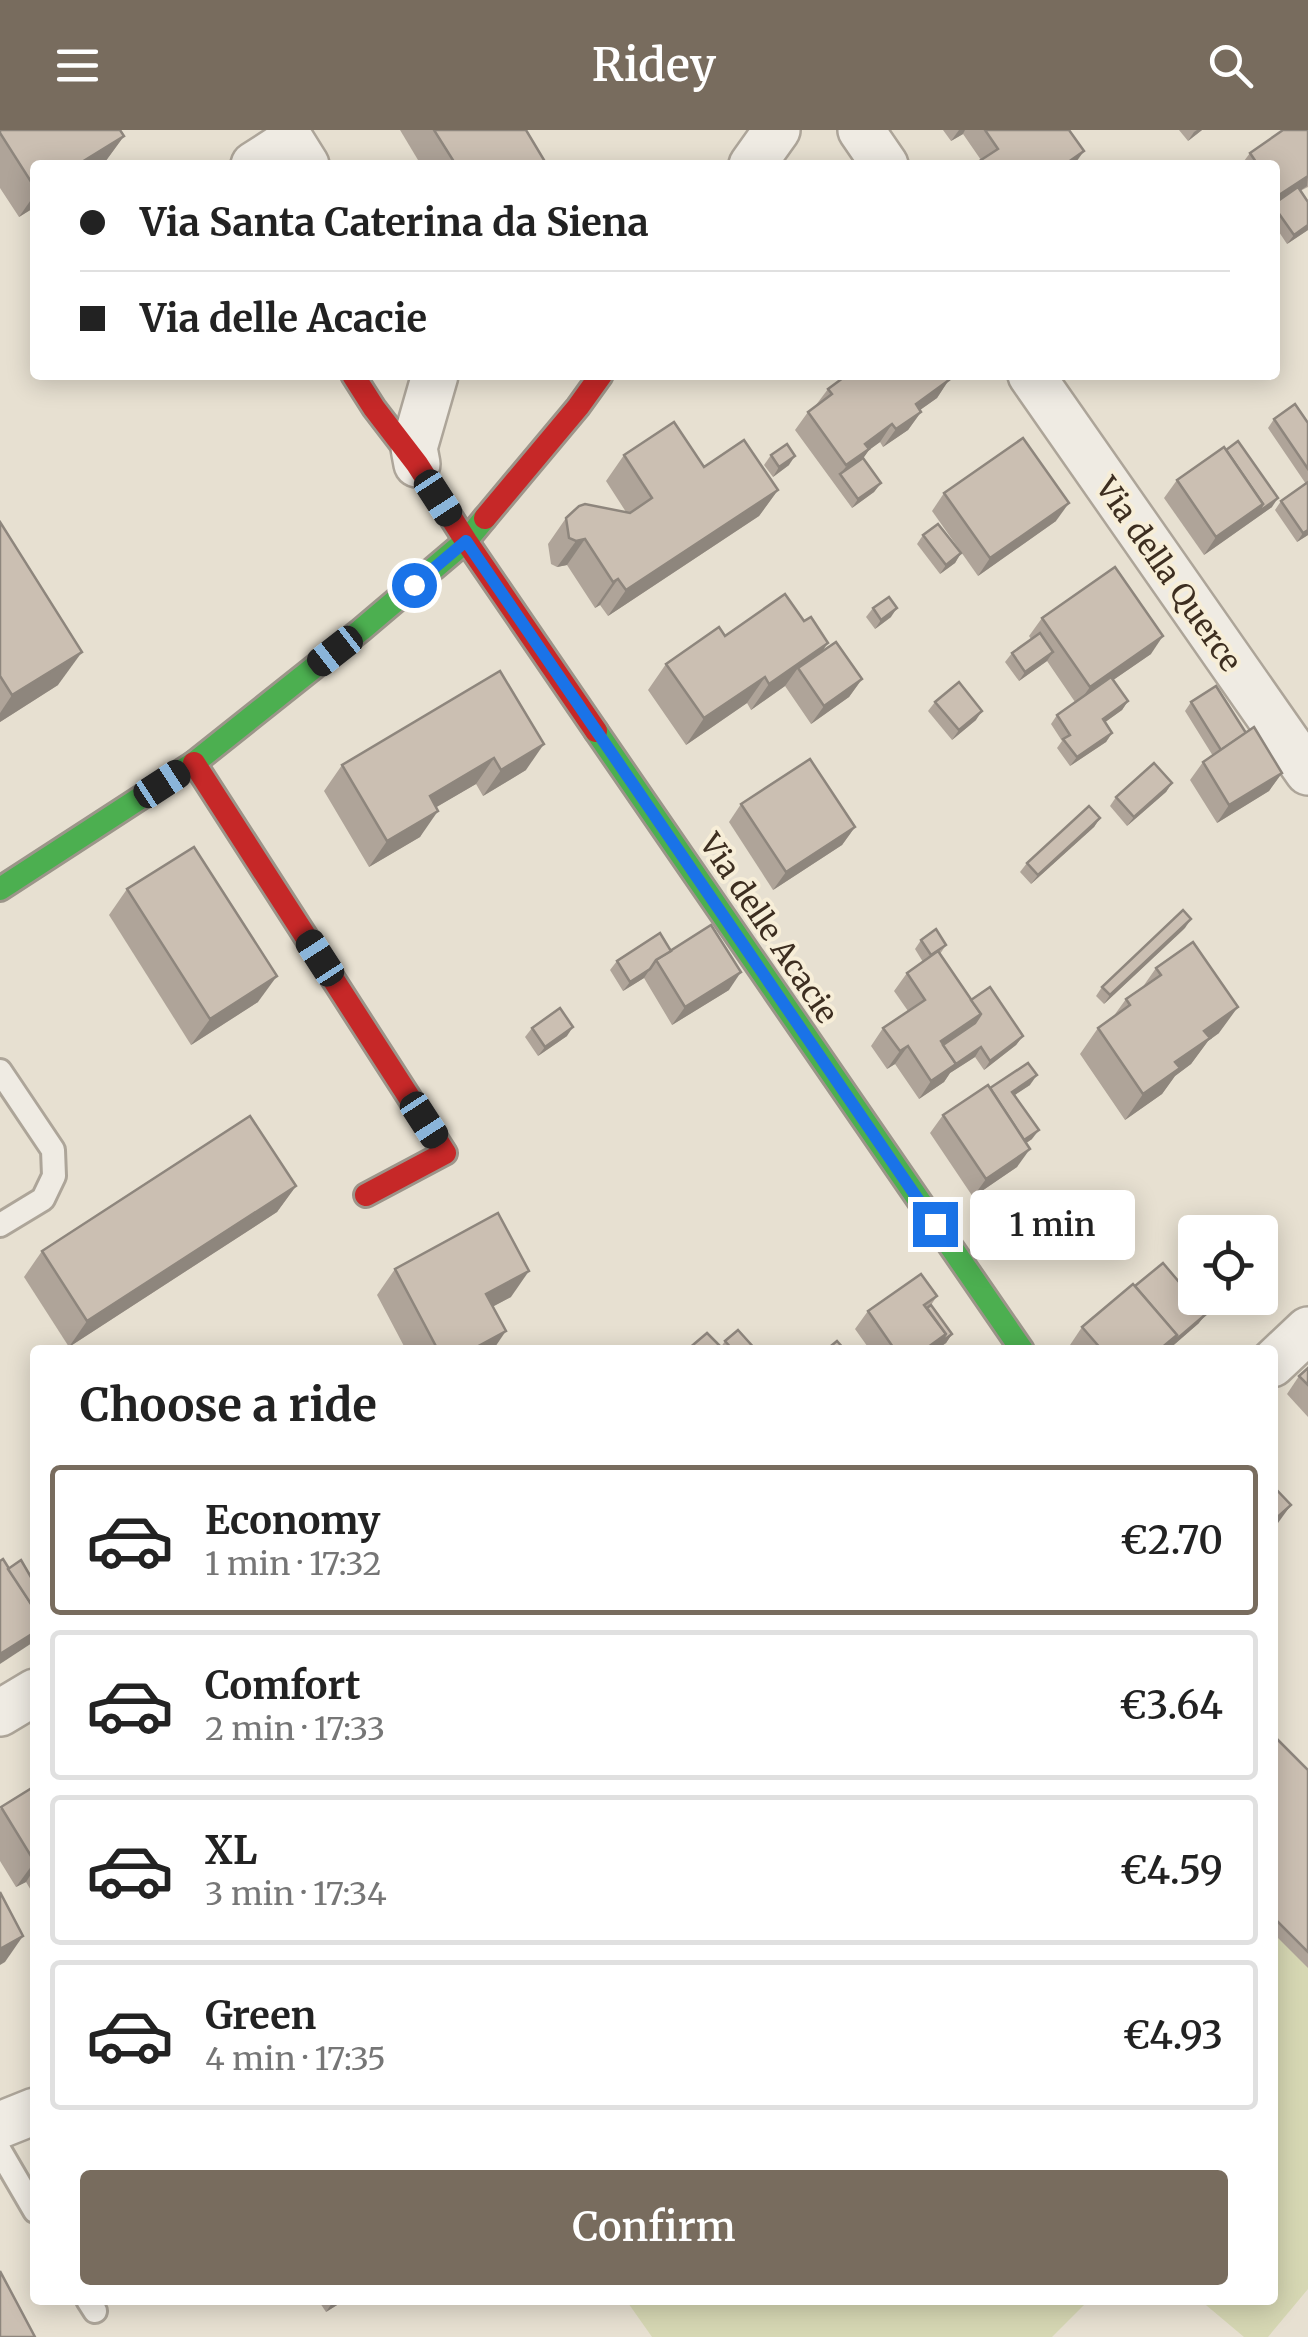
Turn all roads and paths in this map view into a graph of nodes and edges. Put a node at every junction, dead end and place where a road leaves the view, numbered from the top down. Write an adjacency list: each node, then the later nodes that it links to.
1 (777, 130): 5 (street)
2 (861, 130): 6 (street)
3 (262, 160): 4 (street)
4 (303, 160)
5 (756, 160)
6 (882, 160)
7 (356, 380): 11 (street, Via delle Acacie)
8 (434, 380): 11 (street)
9 (597, 380): 12 (street)
10 (1034, 380): 14 (street, Via della Querce)
11 (417, 464): 12 (street, Via delle Acacie)
12 (466, 541): 13 (street); 20 (street, Via delle Acacie)
13 (194, 763): 15 (street); 17 (street)
14 (1308, 772)
15 (0, 889)
16 (0, 1071): 18 (lane)
17 (366, 1194)
18 (0, 1225)
19 (1308, 1330): 21 (street)
20 (1019, 1345)
21 (1278, 1358)
22 (30, 1695): 23 (street)
23 (0, 1713)
24 (30, 2112): 25 (street)
25 (0, 2125)
26 (0, 2151): 27 (lane)
27 (30, 2202)

